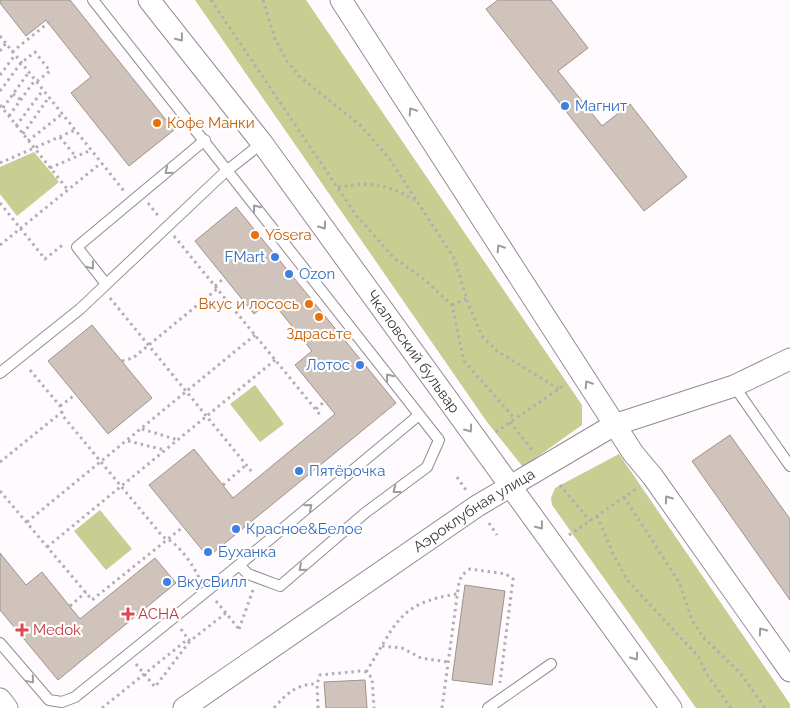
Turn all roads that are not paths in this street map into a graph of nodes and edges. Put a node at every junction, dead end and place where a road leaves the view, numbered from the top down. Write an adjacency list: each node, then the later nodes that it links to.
1 (93, 0): 4 (lane)
2 (150, 0): 5 (street, Чкаловский бульвар, one-way to 5)
3 (341, 0): 12 (street, one-way to 3)
4 (205, 140): 6 (lane); 7 (lane, one-way to 7)
5 (262, 143): 6 (lane); 14 (street, Чкаловский бульвар, one-way to 14)
6 (227, 171): 7 (lane); 11 (lane, one-way to 6)
7 (106, 284): 9 (lane)
8 (790, 359): 10 (street, Аэроклубная улица)
9 (0, 373)
10 (734, 386): 12 (street, Аэроклубная улица); 13 (lane)
11 (419, 415): 15 (lane, one-way to 11); 15 (lane, one-way to 15)
12 (614, 425): 14 (street, Аэроклубная улица); 18 (street, one-way to 12)
13 (790, 466)
14 (510, 487): 21 (street, Аэроклубная улица); 23 (street, Чкаловский бульвар, one-way to 23)
15 (239, 565): 16 (lane, one-way to 15)
16 (0, 642)
17 (551, 664): 22 (lane)
18 (790, 671)
19 (0, 699): 20 (street)
20 (7, 708)
21 (184, 708)
22 (488, 708)
23 (671, 708)

